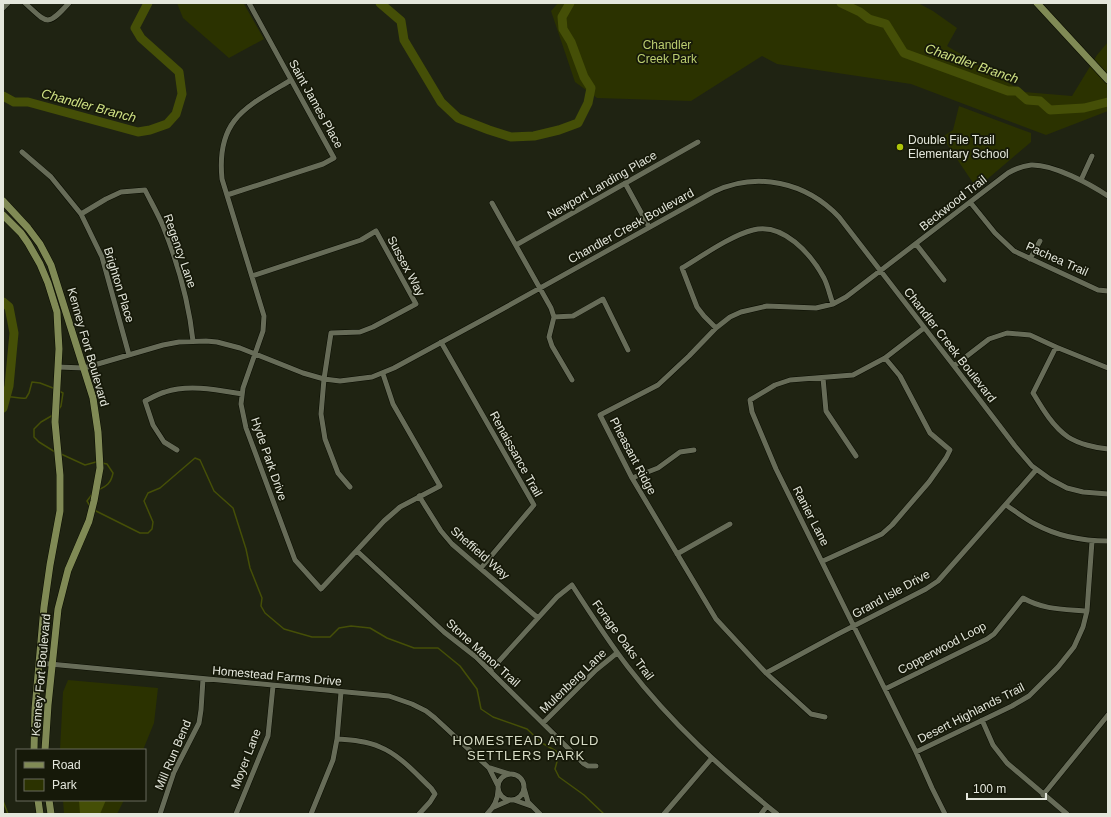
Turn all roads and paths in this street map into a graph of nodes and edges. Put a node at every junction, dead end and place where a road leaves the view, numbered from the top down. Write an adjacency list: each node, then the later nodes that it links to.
1 (8, 3): 6 (street)
2 (25, 3): 3 (street)
3 (69, 3)
4 (249, 3): 7 (street, Saint James Place)
5 (1037, 3): 8 (main road)
6 (3, 8)
7 (291, 80): 14 (street, Hyde Park Drive); 14 (street, Saint James Place)
8 (1108, 80)
9 (698, 142): 13 (street, Newport Landing Place)
10 (22, 152): 19 (street, Brighton Place)
11 (1092, 156): 12 (street)
12 (1081, 180): 15 (street, Beckwood Trail); 17 (street, Beckwood Trail)
13 (625, 184): 21 (street); 24 (street, Newport Landing Place)
14 (227, 195): 27 (street, Hyde Park Drive)
15 (1108, 196)
16 (3, 201): 43 (main road, Kenney Fort Boulevard)
17 (970, 202): 23 (street, Beckwood Trail); 25 (street, Pachea Trail)
18 (492, 203): 24 (street)
19 (81, 214): 35 (street, Regency Lane); 40 (street, Brighton Place)
20 (3, 215): 45 (main road, Kenney Fort Boulevard)
21 (649, 227): 26 (street, Chandler Creek Boulevard); 29 (street, Chandler Creek Boulevard)
22 (1040, 241): 25 (street)
23 (916, 244): 26 (street, Beckwood Trail); 28 (street)
24 (516, 245): 29 (street)
25 (1030, 259): 30 (street, Pachea Trail)
26 (881, 271): 31 (street, Pheasant Ridge); 34 (street, Chandler Creek Boulevard)
27 (252, 276): 39 (street, Hyde Park Drive); 48 (street, Sussex Way)
28 (944, 280)
29 (540, 288): 32 (street); 36 (street, Chandler Creek Boulevard)
30 (1108, 292)
31 (833, 304): 33 (street, Pheasant Ridge); 33 (street)
32 (554, 316): 38 (street); 49 (street)
33 (716, 328): 56 (street, Pheasant Ridge)
34 (924, 328): 41 (street, Ranier Lane); 42 (street, Chandler Creek Boulevard)
35 (193, 341): 39 (street, Chandler Creek Boulevard); 40 (street, Chandler Creek Boulevard)
36 (441, 342): 46 (street, Chandler Creek Boulevard); 67 (street, Renaissance Trail)
37 (1056, 347): 42 (street); 44 (street); 51 (street)
38 (628, 350)
39 (255, 354): 48 (street, Chandler Creek Boulevard); 50 (street, Hyde Park Drive)
40 (129, 355): 43 (street, Chandler Creek Boulevard)
41 (885, 358): 47 (street, Ranier Lane); 66 (street)
42 (954, 366): 55 (street, Chandler Creek Boulevard)
43 (84, 368): 45 (street, Chandler Creek Boulevard); 73 (main road, Kenney Fort Boulevard)
44 (1108, 368)
45 (57, 370): 72 (main road, Kenney Fort Boulevard)
46 (383, 374): 48 (street, Chandler Creek Boulevard); 59 (street, Hyde Park Drive)
47 (823, 378): 54 (street); 66 (street, Ranier Lane)
48 (324, 379): 57 (street)
49 (572, 380)
50 (242, 394): 52 (street); 64 (street, Hyde Park Drive)
51 (1108, 449)
52 (177, 450)
53 (694, 450): 56 (street)
54 (856, 456)
55 (1036, 470): 58 (street, Chandler Creek Boulevard); 60 (street, Grand Isle Drive)
56 (632, 478): 65 (street, Pheasant Ridge)
57 (350, 487)
58 (1108, 494)
59 (419, 496): 64 (street, Hyde Park Drive); 67 (street, Sheffield Way)
60 (1006, 505): 62 (street); 70 (street, Grand Isle Drive)
61 (730, 524): 65 (street)
62 (1092, 541): 63 (street); 68 (street, Desert Highlands Trail)
63 (1108, 541)
64 (357, 551): 74 (street, Stone Manor Trail)
65 (677, 554): 75 (street, Pheasant Ridge)
66 (822, 561): 70 (street, Ranier Lane)
67 (481, 568): 69 (street, Sheffield Way)
68 (1087, 611): 78 (street, Copperwood Loop); 82 (street, Desert Highlands Trail)
69 (538, 618): 71 (street, Forage Oaks Trail); 74 (street, Forage Oaks Trail)
70 (854, 626): 75 (street, Grand Isle Drive); 78 (street, Ranier Lane)
71 (618, 653): 83 (street, Mulenberg Lane); 88 (street, Forage Oaks Trail)
72 (39, 663): 73 (street, Homestead Farms Drive); 85 (main road, Kenney Fort Boulevard)
73 (52, 664): 76 (street, Homestead Farms Drive); 86 (main road, Kenney Fort Boulevard)
74 (490, 671): 83 (street, Stone Manor Trail)
75 (766, 673): 81 (street, Pheasant Ridge)
76 (204, 679): 77 (street, Homestead Farms Drive); 103 (street, Mill Run Bend)
77 (273, 686): 79 (street, Homestead Farms Drive); 104 (street, Moyer Lane)
78 (885, 689): 87 (street, Ranier Lane)
79 (341, 692): 84 (street); 90 (street, Homestead Farms Drive)
80 (1108, 715): 94 (street)
81 (824, 717)
82 (982, 720): 87 (street, Desert Highlands Trail); 94 (street)
83 (543, 723): 89 (street, Stone Manor Trail)
84 (337, 739): 105 (street); 106 (street)
85 (34, 749)
86 (46, 749)
87 (916, 752): 112 (street, Ranier Lane)
88 (712, 758): 99 (street, Forage Oaks Trail); 109 (street)
89 (596, 766)
90 (489, 768): 91 (street, Homestead Farms Drive); 93 (street, Homestead Farms Drive)
91 (509, 774): 92 (street, Homestead Farms Drive); 93 (street)
92 (524, 787): 95 (street); 98 (street, Homestead Farms Drive)
93 (498, 788): 95 (street, Homestead Farms Drive); 100 (street)
94 (1043, 795): 113 (street)
95 (512, 800): 98 (street, Homestead Farms Drive); 100 (street)
96 (38, 801): 101 (main road)
97 (49, 801): 102 (main road)
98 (531, 806): 108 (street, Homestead Farms Drive)
99 (767, 806): 110 (street); 111 (street, Forage Oaks Trail)
100 (493, 807): 107 (street)
101 (40, 814)
102 (51, 814)
103 (160, 814)
104 (236, 814)
105 (311, 814)
106 (419, 814)
107 (487, 814)
108 (540, 814)
109 (664, 814)
110 (761, 814)
111 (777, 814)
112 (945, 814)
113 (1067, 814)

